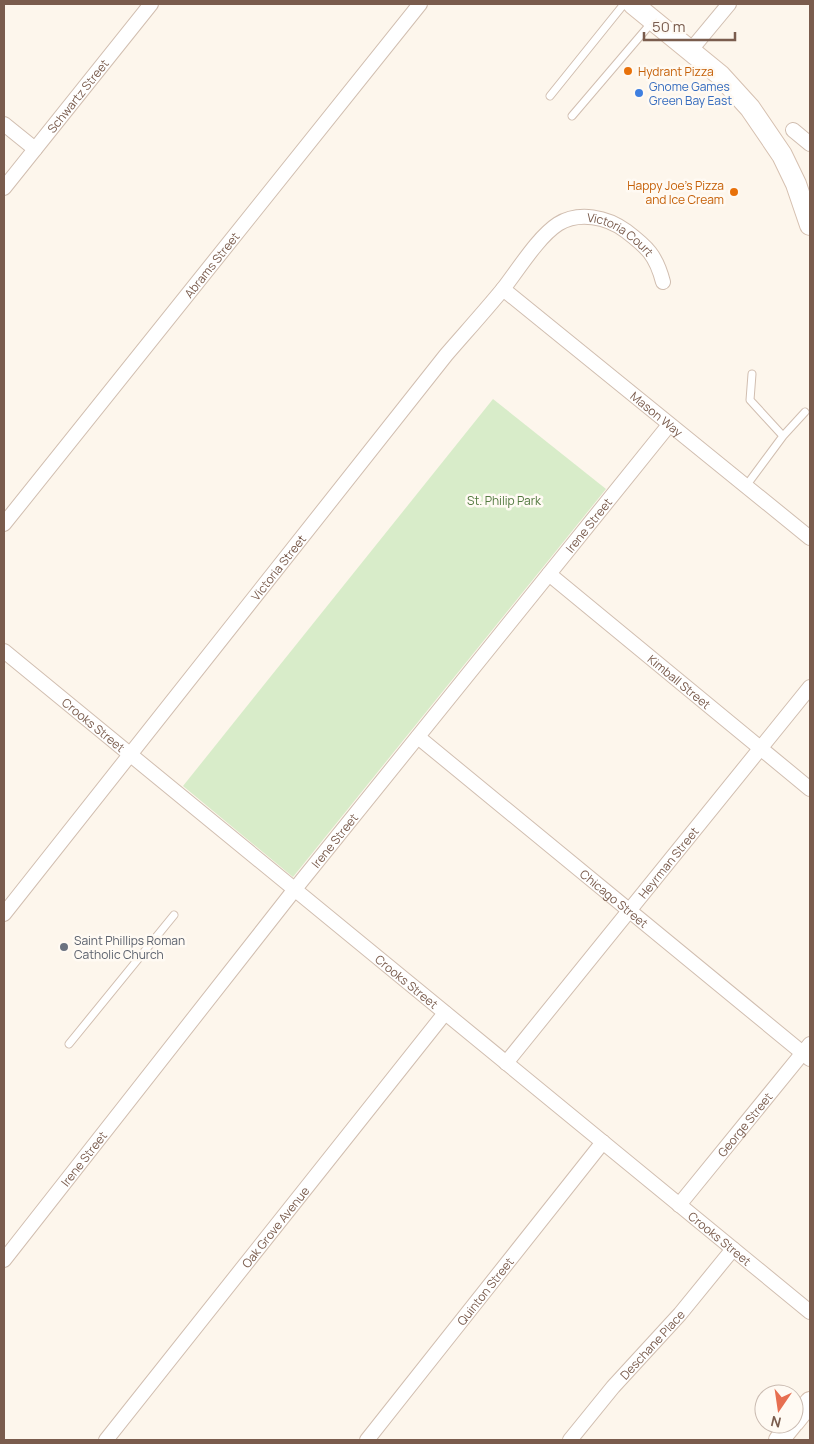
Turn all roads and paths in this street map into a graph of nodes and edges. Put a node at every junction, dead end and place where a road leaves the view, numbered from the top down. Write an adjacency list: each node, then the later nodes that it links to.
1 (151, 4): 13 (street, Schwartz Street)
2 (420, 4): 24 (street, Abrams Street)
3 (624, 4): 8 (lane)
4 (632, 4): 6 (main road)
5 (729, 4): 7 (street)
6 (654, 21): 7 (main road); 9 (lane)
7 (690, 51): 16 (main road)
8 (550, 96)
9 (572, 116)
10 (4, 124): 13 (street)
11 (793, 130): 12 (street)
12 (810, 144)
13 (35, 149): 14 (street, Schwartz Street)
14 (4, 188)
15 (558, 224): 17 (street, Victoria Court); 18 (street, Victoria Street)
16 (810, 224)
17 (663, 282)
18 (503, 289): 21 (street, Mason Way); 31 (street, Victoria Street)
19 (752, 374): 22 (lane)
20 (805, 412): 22 (lane)
21 (670, 425): 23 (street, Mason Way); 26 (street, Irene Street)
22 (783, 436): 23 (lane)
23 (746, 486): 25 (street, Mason Way)
24 (4, 524)
25 (810, 538)
26 (549, 574): 29 (street, Irene Street); 30 (street, Kimball Street)
27 (4, 651): 31 (street, Crooks Street)
28 (810, 687): 30 (street, Heyrman Street)
29 (418, 737): 33 (street, Irene Street); 34 (street, Chicago Street)
30 (761, 749): 32 (street, Kimball Street); 34 (street, Heyrman Street)
31 (129, 754): 33 (street, Crooks Street); 35 (street, Victoria Street)
32 (810, 789)
33 (294, 889): 37 (street, Crooks Street); 44 (street, Irene Street)
34 (630, 910): 39 (street, Chicago Street); 40 (street, Heyrman Street)
35 (4, 914)
36 (174, 914): 38 (lane)
37 (445, 1013): 40 (street, Crooks Street); 46 (street, Oak Grove Avenue)
38 (69, 1044)
39 (808, 1052): 42 (street, George Street)
40 (506, 1063): 41 (street, Crooks Street)
41 (603, 1142): 42 (street, Crooks Street); 47 (street, Quinton Street)
42 (680, 1205): 43 (street, Crooks Street)
43 (733, 1249): 45 (street, Crooks Street); 48 (street, Deschane Place)
44 (4, 1260)
45 (810, 1312)
46 (106, 1440)
47 (367, 1440)
48 (570, 1440)

